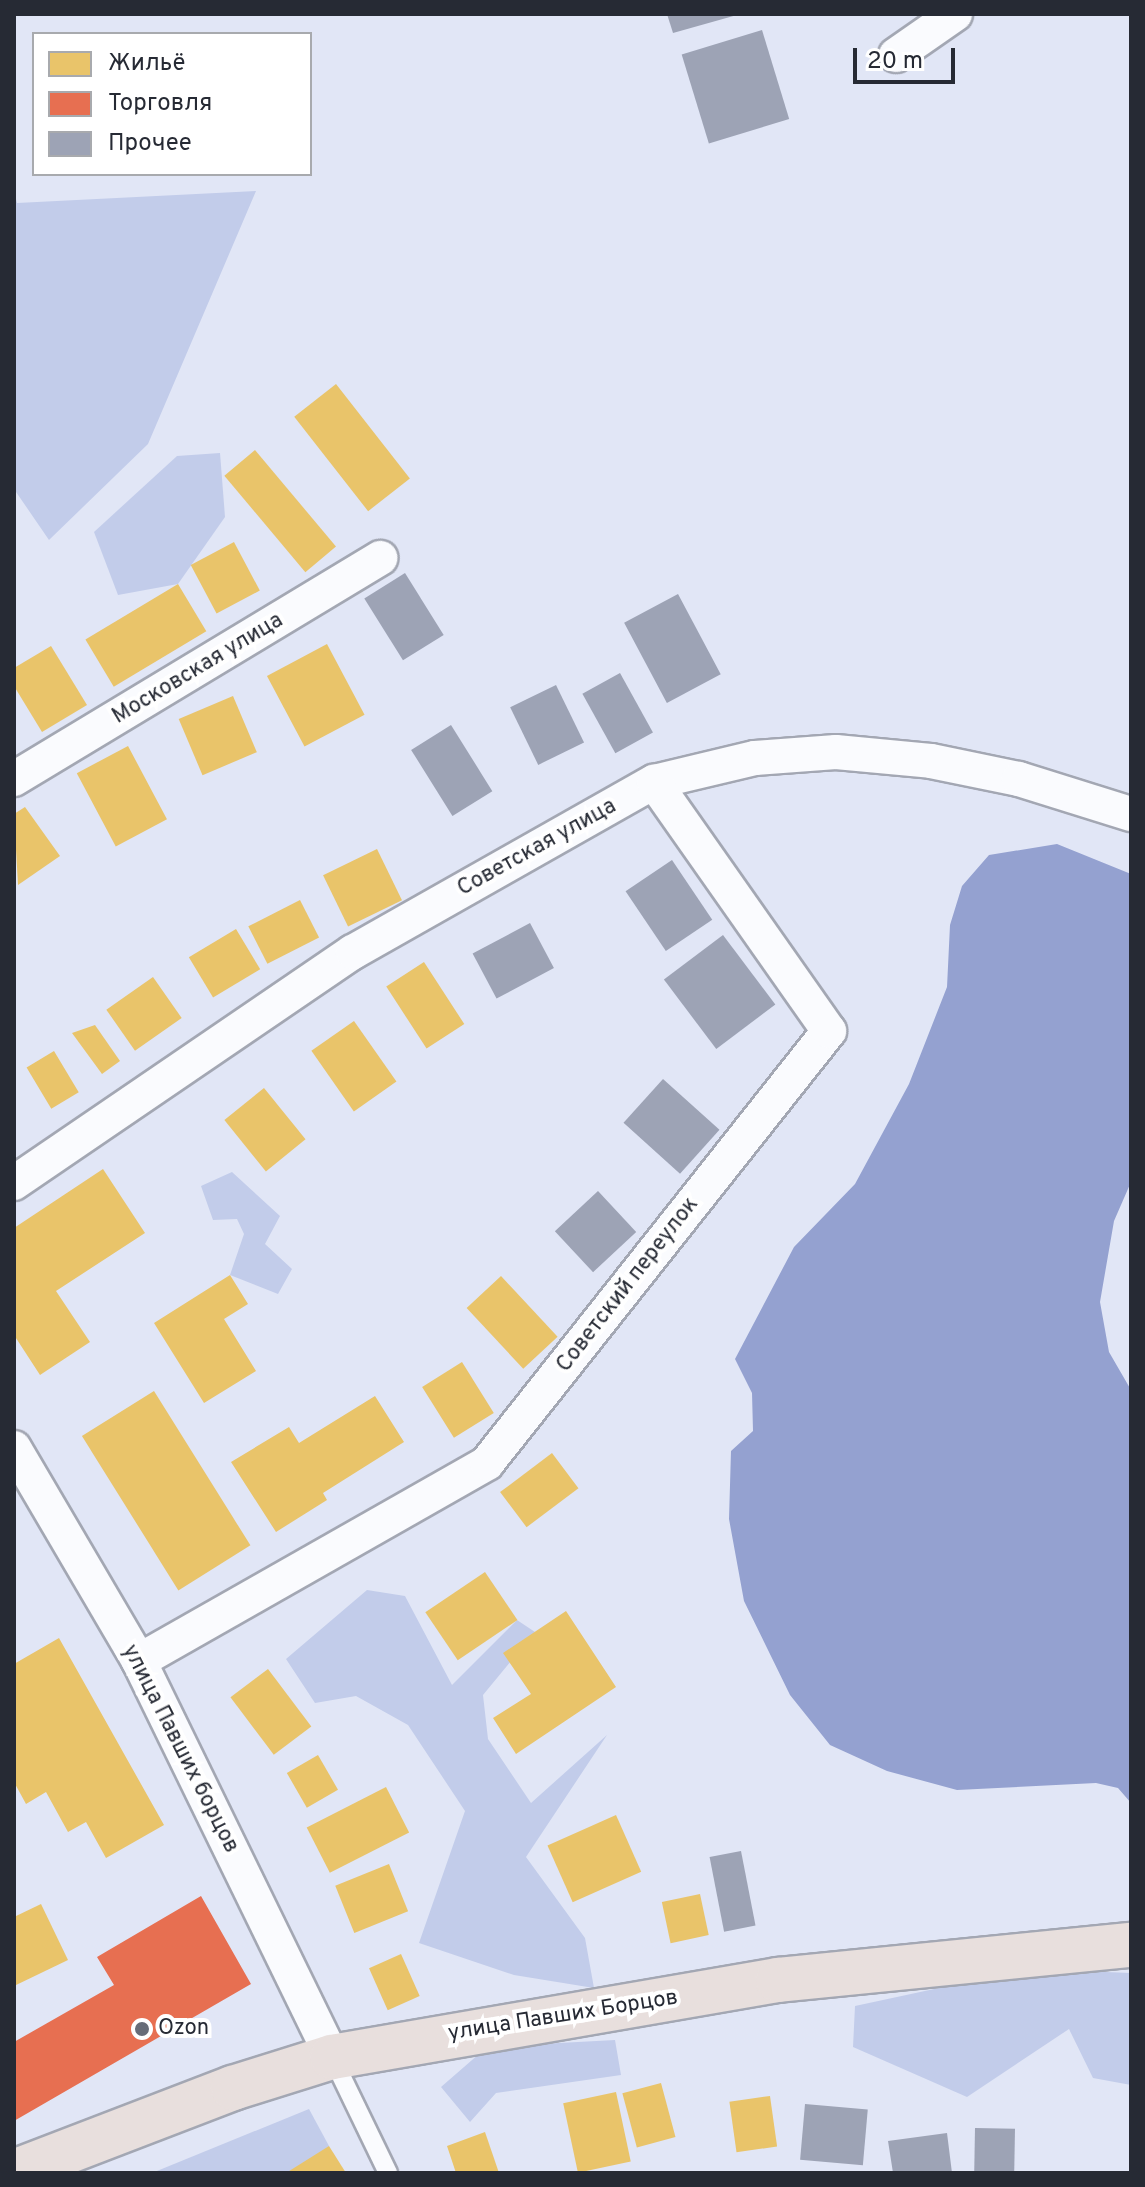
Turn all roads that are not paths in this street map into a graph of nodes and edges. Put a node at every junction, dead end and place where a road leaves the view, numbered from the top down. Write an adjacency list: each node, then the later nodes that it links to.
1 (955, 14): 2 (street)
2 (896, 55)
3 (381, 558): 4 (street, Московская улица)
4 (14, 779)
5 (654, 782): 6 (street, Советская улица); 7 (street, Советская улица); 9 (street, Советский переулок)
6 (1131, 814)
7 (14, 1183)
8 (14, 1448): 9 (street, улица Павших борцов)
9 (139, 1661): 11 (street, улица Павших борцов)
10 (1131, 1945): 11 (main road, улица Павших Борцов)
11 (332, 2057): 12 (main road, улица Павших Борцов); 13 (lane)
12 (14, 2172)
13 (388, 2173)

